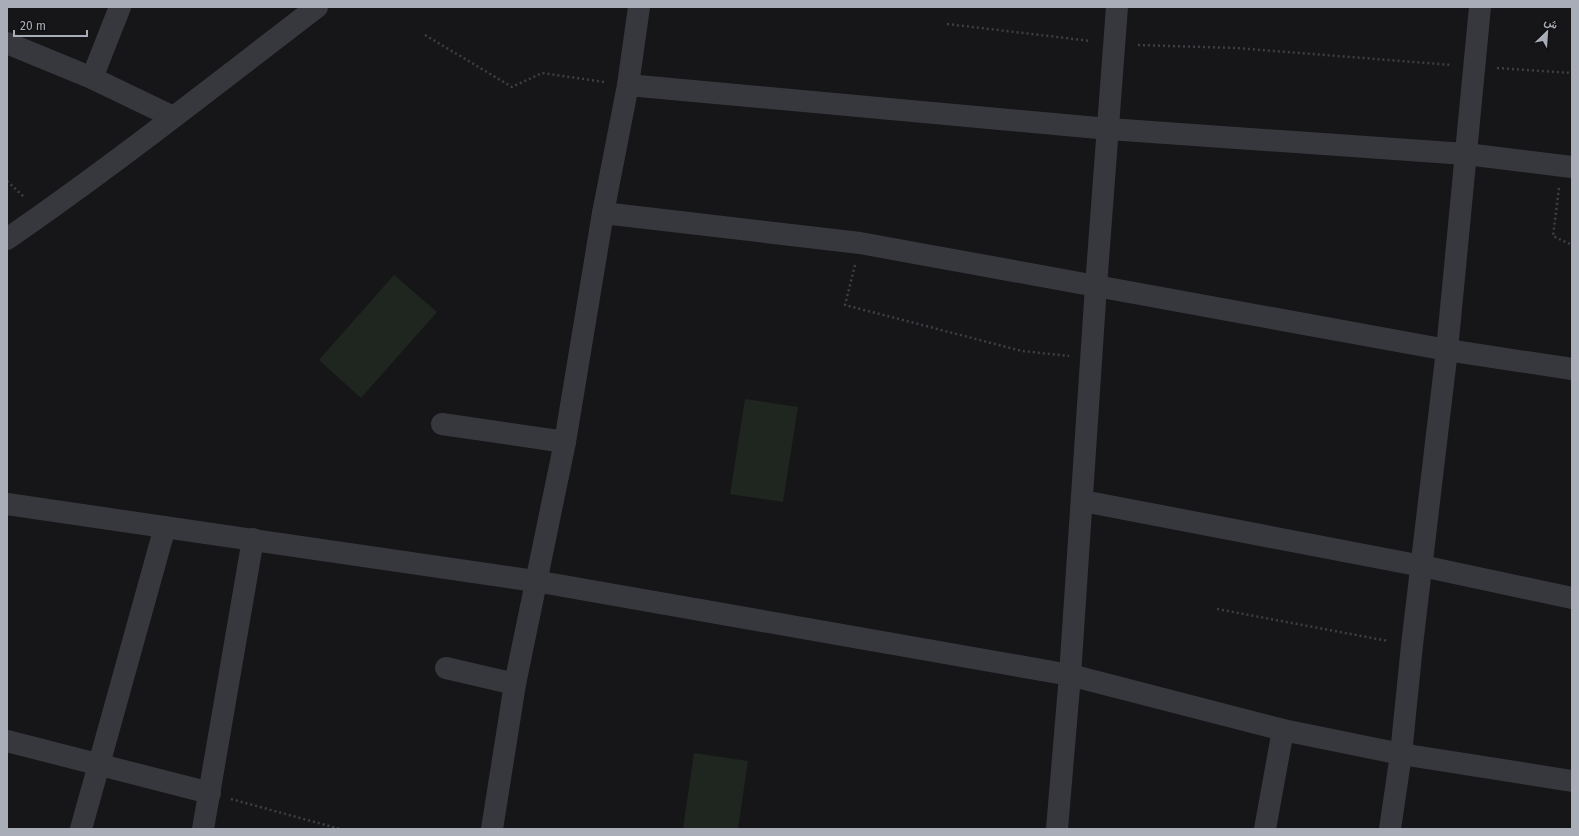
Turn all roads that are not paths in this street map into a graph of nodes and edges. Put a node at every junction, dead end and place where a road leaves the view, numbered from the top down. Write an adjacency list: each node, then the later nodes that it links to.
1 (120, 7): 7 (street)
2 (317, 7): 9 (street)
3 (639, 7): 8 (street)
4 (1117, 7): 10 (street)
5 (1480, 7): 11 (street)
6 (7, 43): 7 (street)
7 (92, 78): 9 (street)
8 (628, 85): 10 (street); 13 (street)
9 (173, 117): 14 (street)
10 (1109, 128): 11 (street); 15 (street)
11 (1466, 154): 12 (street); 16 (street)
12 (1567, 166)
13 (603, 213): 15 (street); 19 (street)
14 (7, 239)
15 (1096, 286): 16 (street); 20 (street)
16 (1447, 350): 17 (street); 24 (street)
17 (1572, 369)
18 (442, 424): 19 (street)
19 (565, 442): 25 (street)
20 (1083, 501): 24 (street); 28 (street)
21 (7, 504): 22 (street)
22 (165, 527): 23 (street); 33 (street)
23 (253, 539): 25 (street); 35 (street)
24 (1422, 566): 26 (street); 32 (street)
25 (535, 581): 28 (street); 29 (street)
26 (1572, 598)
27 (446, 668): 29 (street)
28 (1070, 675): 30 (street); 39 (street)
29 (515, 684): 38 (street)
30 (1283, 730): 32 (street); 40 (street)
31 (7, 741): 33 (street)
32 (1401, 754): 34 (street); 41 (street)
33 (99, 765): 35 (street); 36 (street)
34 (1572, 781)
35 (210, 793): 37 (street)
36 (81, 829)
37 (203, 829)
38 (492, 829)
39 (1056, 829)
40 (1265, 829)
41 (1390, 829)

